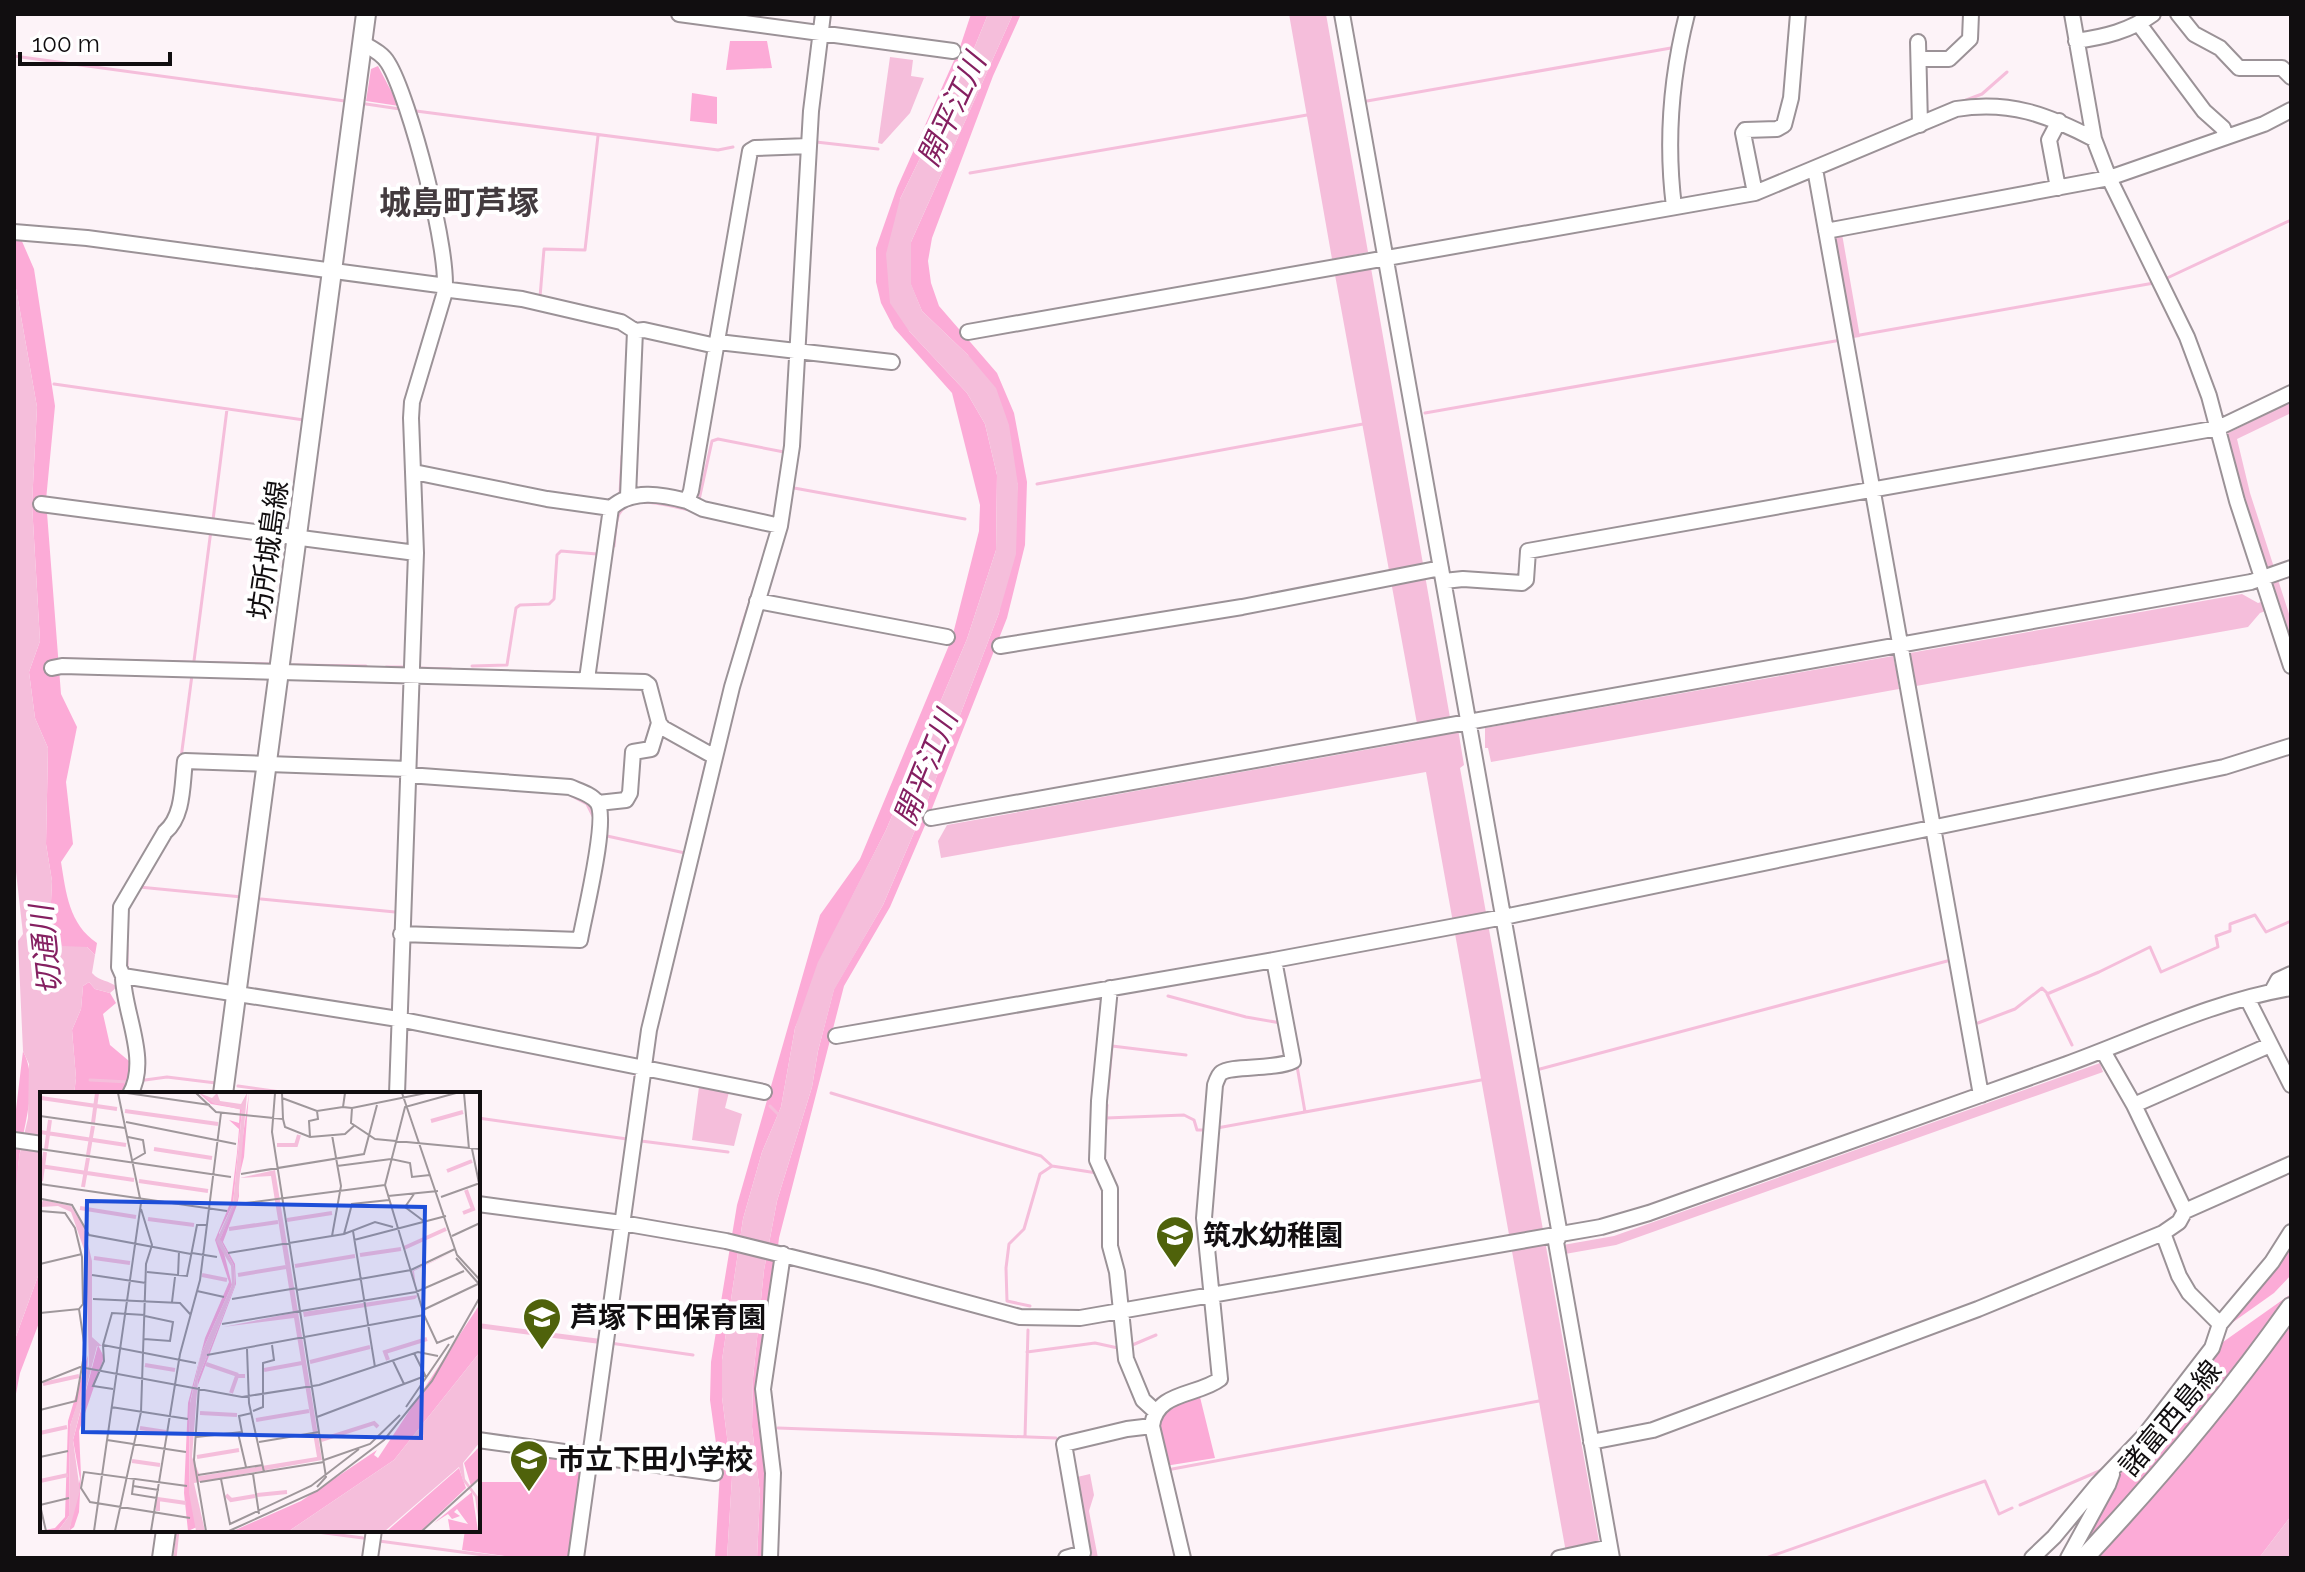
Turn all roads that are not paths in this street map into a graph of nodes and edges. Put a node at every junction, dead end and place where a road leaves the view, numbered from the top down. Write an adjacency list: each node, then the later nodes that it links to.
1 (366, 14): 15 (main road, 坊所城島線)
2 (679, 14): 12 (street)
3 (823, 14): 12 (street)
4 (1342, 14): 32 (street)
5 (1687, 14): 29 (street)
6 (1798, 14): 28 (street)
7 (1971, 14): 17 (street)
8 (2072, 14): 13 (street)
9 (2153, 14): 11 (street)
10 (2178, 14): 18 (street)
11 (2139, 24): 13 (street); 22 (street)
12 (821, 33): 16 (street); 24 (street)
13 (2076, 41): 23 (street)
14 (1918, 42): 17 (street)
15 (364, 44): 33 (main road, 坊所城島線); 34 (street)
16 (953, 51)
17 (1919, 59): 21 (street)
18 (2291, 77)
19 (2291, 110): 22 (street)
20 (2059, 121): 21 (street); 23 (street); 27 (street)
21 (1920, 125): 25 (street)
22 (2226, 137): 26 (street)
23 (2094, 139): 26 (street)
24 (809, 146): 37 (street); 38 (street)
25 (1815, 169): 28 (street); 30 (street)
26 (2109, 178): 27 (street); 41 (street)
27 (2058, 188): 30 (street)
28 (1755, 193): 29 (street)
29 (1674, 207): 32 (street)
30 (1826, 231): 43 (street)
31 (14, 232): 33 (street)
32 (1386, 257): 36 (street); 52 (street)
33 (333, 271): 34 (street); 49 (main road, 坊所城島線)
34 (445, 288): 35 (street); 42 (street)
35 (635, 331): 37 (street); 44 (street)
36 (968, 332)
37 (717, 344): 38 (street); 45 (street)
38 (797, 350): 39 (street); 48 (street)
39 (892, 362)
40 (2291, 393): 41 (street)
41 (2218, 428): 43 (street); 53 (street)
42 (414, 472): 47 (street); 50 (street)
43 (1872, 490): 52 (street); 56 (street)
44 (628, 496): 45 (street); 47 (street)
45 (687, 501): 48 (street)
46 (41, 504): 49 (street)
47 (611, 508): 62 (street)
48 (780, 526): 54 (street)
49 (298, 538): 50 (street); 60 (main road, 坊所城島線)
50 (416, 553): 61 (street)
51 (2285, 571): 53 (street)
52 (1438, 573): 57 (street); 63 (street)
53 (2262, 578): 56 (street); 58 (street)
54 (757, 601): 55 (street); 66 (street)
55 (947, 637)
56 (1901, 645): 63 (street); 71 (street)
57 (1000, 646)
58 (2291, 666)
59 (52, 668): 60 (street)
60 (280, 672): 61 (street); 67 (main road, 坊所城島線)
61 (411, 675): 62 (street); 68 (street)
62 (587, 679): 64 (street)
63 (1469, 722): 70 (street); 72 (street)
64 (659, 723): 66 (street); 69 (street)
65 (2291, 746): 71 (street)
66 (715, 757): 86 (street)
67 (268, 763): 68 (street); 76 (street); 80 (main road, 坊所城島線)
68 (408, 772): 69 (street); 73 (street)
69 (598, 803): 73 (street)
70 (931, 818)
71 (1933, 827): 72 (street); 92 (street)
72 (1497, 918): 74 (street); 102 (street)
73 (401, 934): 82 (street)
74 (1274, 960): 77 (street); 104 (street)
75 (2291, 974): 79 (street)
76 (123, 976): 80 (street); 88 (street)
77 (1110, 988): 83 (street); 106 (street)
78 (2291, 988): 79 (street)
79 (2272, 991): 81 (street)
80 (237, 993): 82 (street); 89 (main road, 坊所城島線)
81 (2247, 998): 84 (street); 85 (street)
82 (398, 1019): 86 (street); 90 (street)
83 (836, 1036)
84 (2270, 1045): 87 (street); 93 (street)
85 (2103, 1051): 92 (street); 93 (street)
86 (642, 1066): 91 (street); 99 (street)
87 (2291, 1085)
88 (131, 1092)
89 (223, 1092)
90 (397, 1092)
91 (764, 1092)
92 (1981, 1095): 102 (street)
93 (2134, 1105): 98 (street)
94 (14, 1140): 95 (street)
95 (40, 1144)
96 (2291, 1164): 98 (street)
97 (480, 1204): 99 (street)
98 (2185, 1211): 101 (street)
99 (622, 1223): 103 (street); 111 (street)
100 (2291, 1232): 107 (street)
101 (2163, 1233): 107 (street); 110 (street)
102 (1553, 1236): 104 (street); 110 (street)
103 (780, 1254): 106 (street); 121 (street)
104 (1212, 1295): 106 (street); 108 (street)
105 (2291, 1307): 126 (main road, 諸富西島線)
106 (1122, 1311): 108 (street)
107 (2220, 1324): 112 (street)
108 (1154, 1418): 122 (street); 123 (street)
109 (480, 1440): 111 (street)
110 (1591, 1442): 116 (street)
111 (590, 1455): 113 (street); 120 (street)
112 (2113, 1470): 124 (street); 125 (street)
113 (715, 1473)
114 (166, 1532): 118 (main road)
115 (374, 1532): 119 (street)
116 (1608, 1552): 117 (street)
117 (1562, 1557)
118 (162, 1558)
119 (370, 1558)
120 (576, 1558)
121 (770, 1558)
122 (1066, 1558)
123 (1183, 1558)
124 (2032, 1558)
125 (2068, 1558)
126 (2084, 1558)

